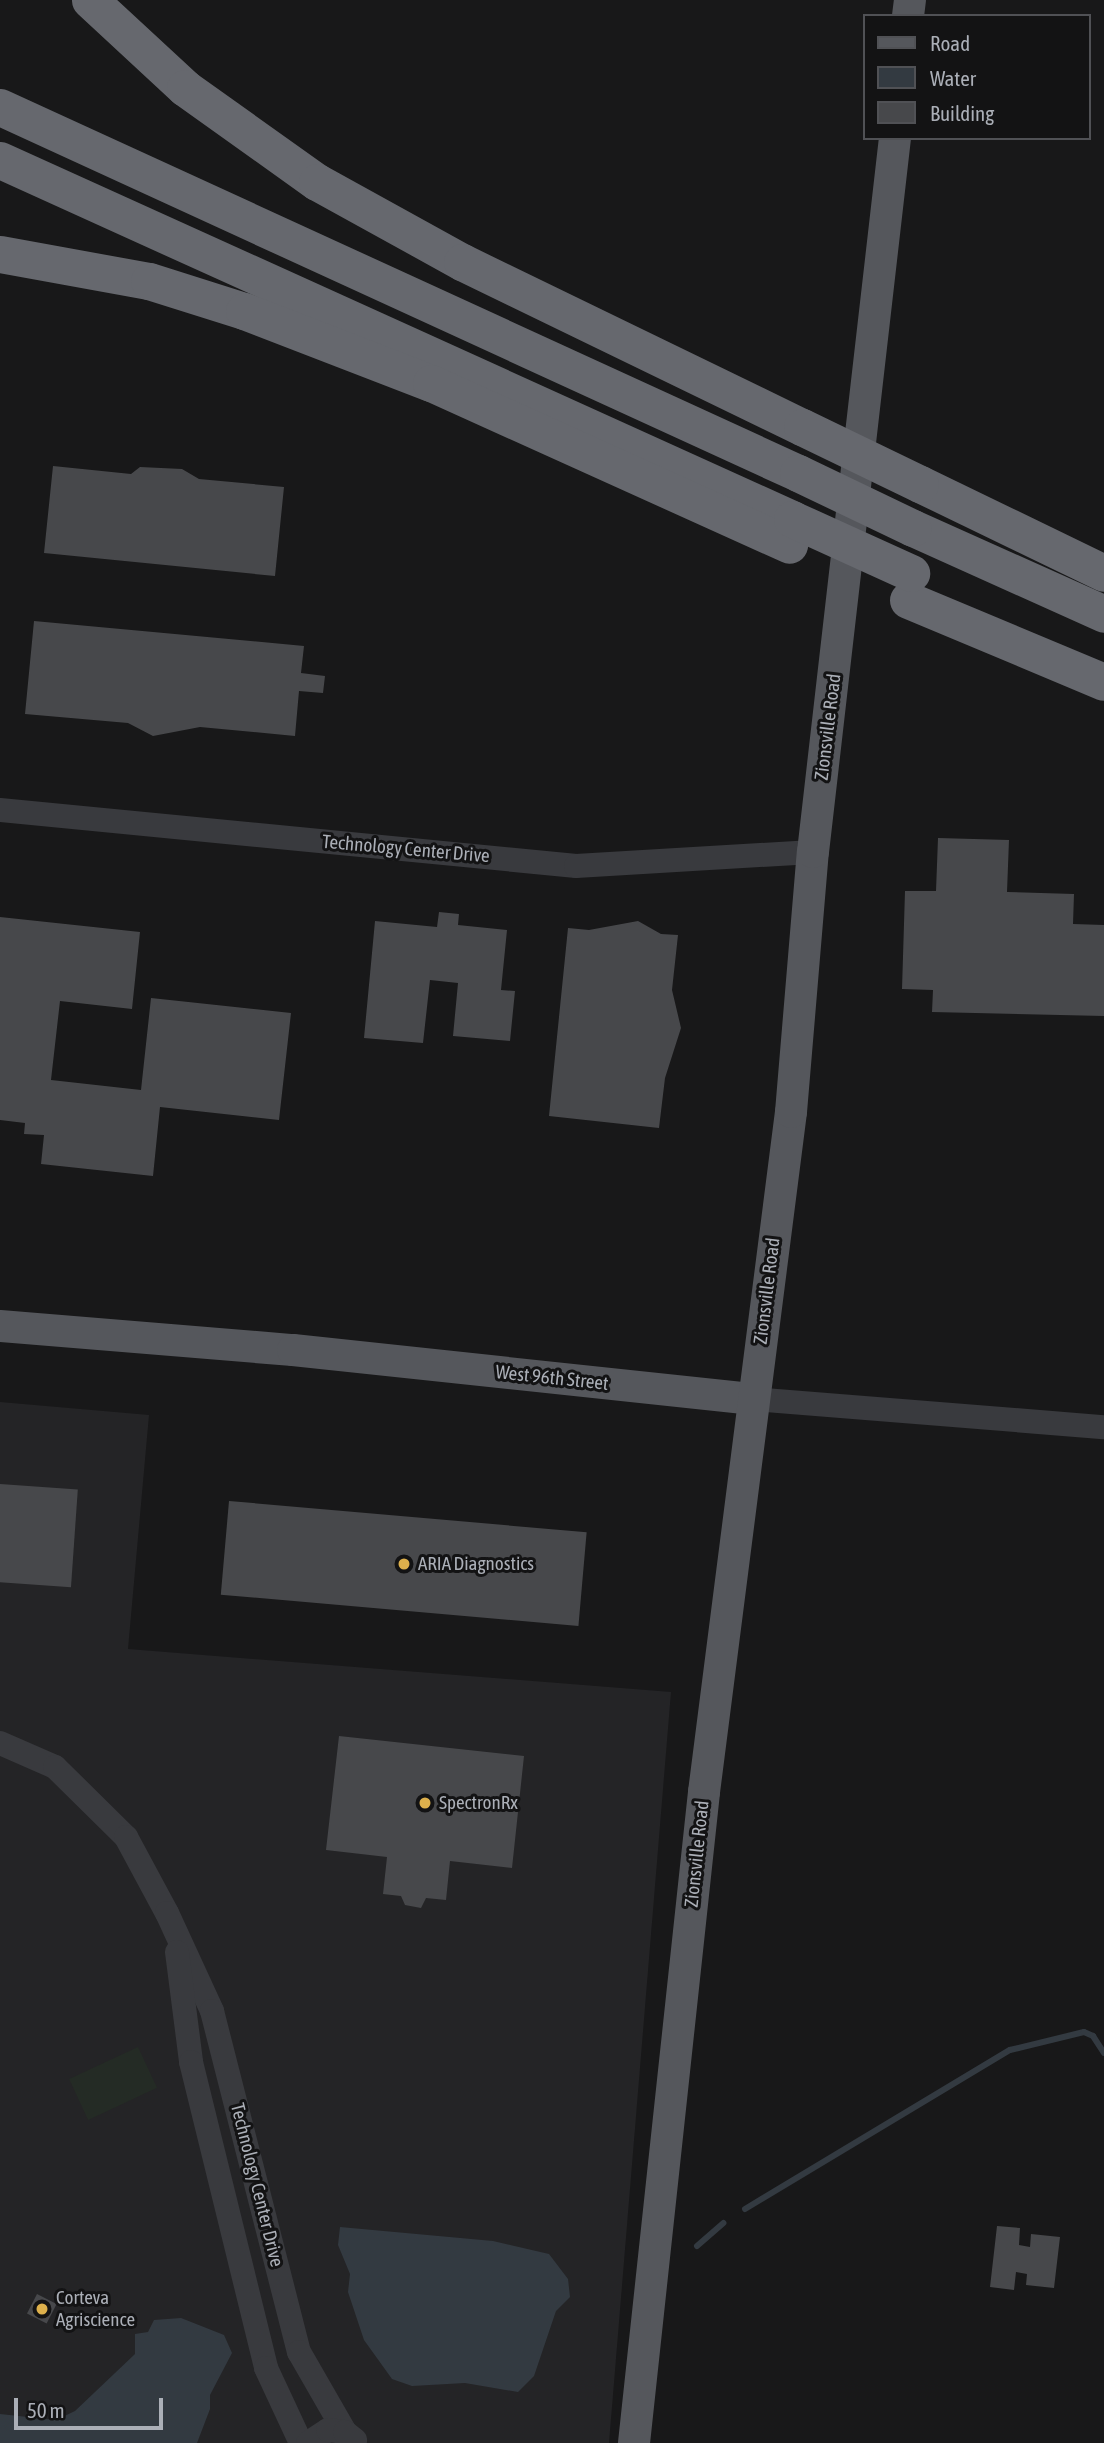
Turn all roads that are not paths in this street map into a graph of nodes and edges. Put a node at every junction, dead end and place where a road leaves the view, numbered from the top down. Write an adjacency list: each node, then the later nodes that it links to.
1 (90, 0): 7 (highway, bridge)
2 (0, 107): 9 (highway, bridge)
3 (895, 140): 13 (main road, Zionsville Road)
4 (0, 160): 6 (highway)
5 (0, 254): 6 (highway)
6 (790, 532): 8 (highway)
7 (1104, 573)
8 (910, 587): 10 (highway); 11 (highway)
9 (1104, 614)
10 (1104, 661)
11 (1104, 682)
12 (0, 810): 13 (street, Technology Center Drive)
13 (813, 852): 15 (main road, Zionsville Road)
14 (0, 1326): 15 (main road, West 96th Street)
15 (753, 1399): 16 (street, West 96th Street); 22 (main road, Zionsville Road)
16 (1104, 1427)
17 (0, 1743): 18 (street, Technology Center Drive)
18 (176, 1934): 19 (street, Technology Center Drive); 20 (street, Technology Center Drive)
19 (351, 2438): 21 (street)
20 (301, 2443)
21 (308, 2443)
22 (634, 2443)

